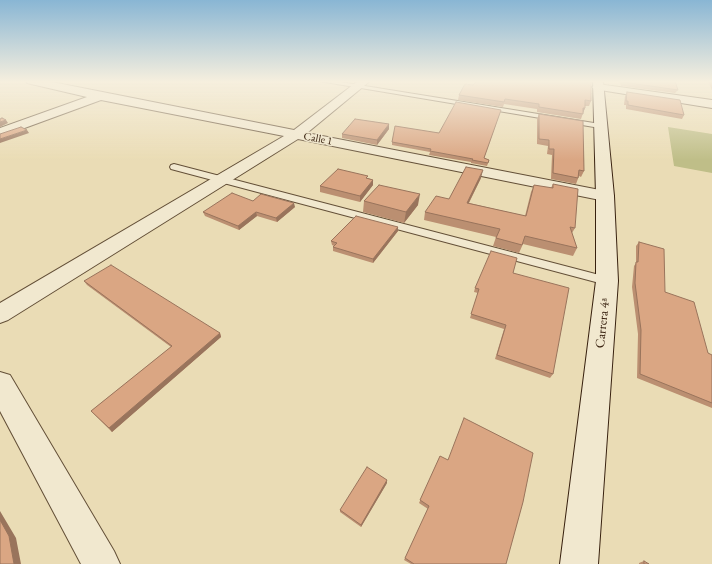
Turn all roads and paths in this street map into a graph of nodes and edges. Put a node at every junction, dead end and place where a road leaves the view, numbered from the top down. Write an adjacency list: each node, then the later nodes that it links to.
1 (69, 107): 7 (street)
2 (157, 107): 8 (street, Calle 1)
3 (331, 107): 8 (street)
4 (494, 107): 6 (lane)
5 (599, 107): 6 (street, Carrera 4ª)
6 (600, 126): 11 (street, Carrera 4ª)
7 (0, 133)
8 (296, 135): 10 (street); 11 (street, Calle 1)
9 (174, 167): 10 (lane)
10 (222, 179): 12 (lane); 13 (street)
11 (605, 196): 12 (street, Carrera 4ª)
12 (607, 282): 16 (street, Carrera 4ª)
13 (0, 314)
14 (0, 384): 15 (street)
15 (101, 564)
16 (579, 564)

